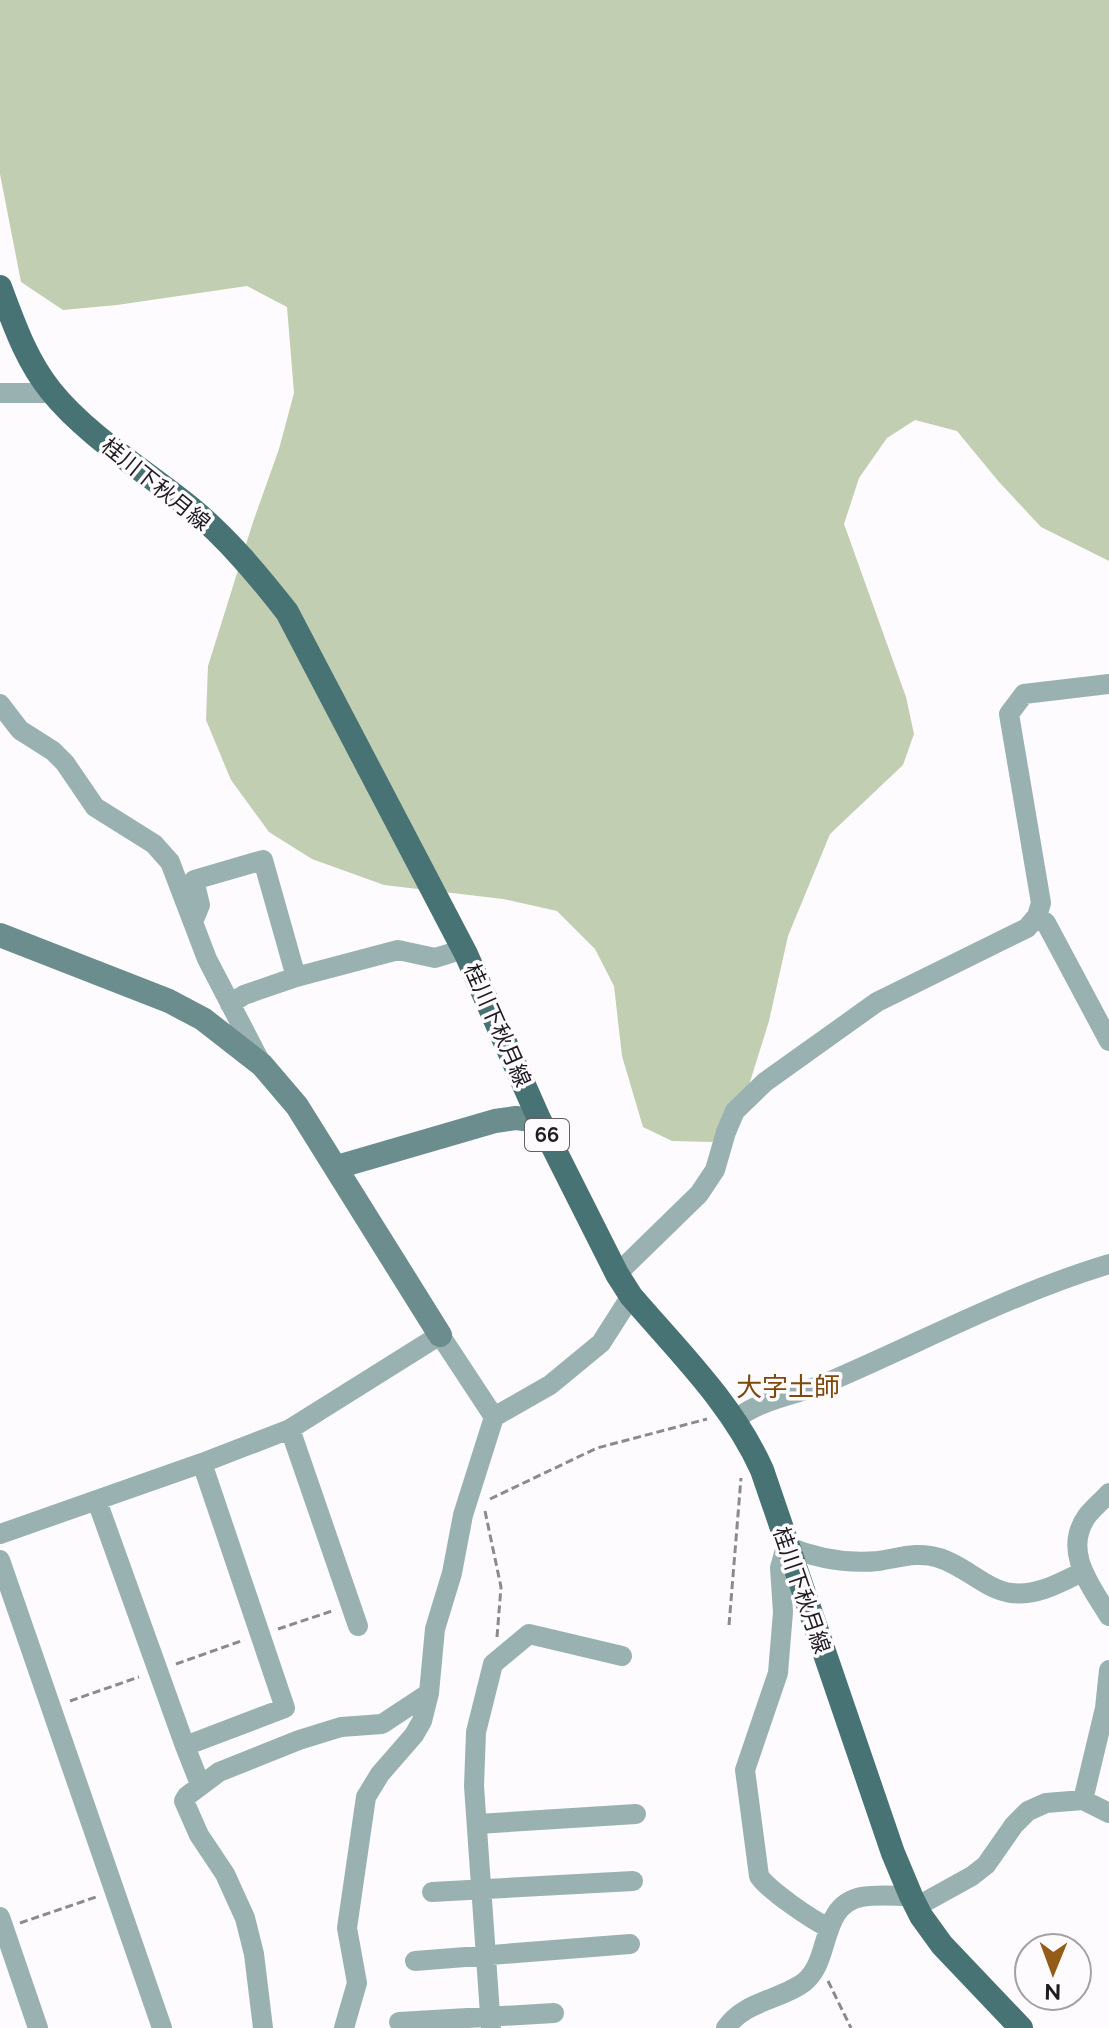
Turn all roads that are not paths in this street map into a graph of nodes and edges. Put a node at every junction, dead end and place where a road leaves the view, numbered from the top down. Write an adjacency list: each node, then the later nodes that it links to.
1 (0, 287): 3 (main road, 桂川下秋月線 / 66)
2 (0, 393): 3 (street)
3 (52, 393): 9 (main road, 桂川下秋月線 / 66)
4 (1109, 684): 6 (street)
5 (0, 704): 7 (street)
6 (1037, 916): 12 (street); 17 (street)
7 (193, 922): 10 (street); 11 (street)
8 (0, 935): 13 (street)
9 (464, 949): 10 (street); 14 (main road, 桂川下秋月線 / 66)
10 (296, 977): 11 (street)
11 (230, 1004): 13 (street)
12 (1109, 1041)
13 (262, 1065): 15 (street)
14 (540, 1121): 15 (street); 17 (main road, 桂川下秋月線 / 66)
15 (337, 1167): 19 (street)
16 (1109, 1264): 20 (street)
17 (617, 1274): 18 (main road, 桂川下秋月線 / 66)
18 (631, 1296): 20 (main road, 桂川下秋月線 / 66); 21 (street)
19 (440, 1335): 21 (street); 22 (street)
20 (732, 1415): 27 (main road, 桂川下秋月線 / 66)
21 (494, 1417): 34 (street)
22 (290, 1429): 23 (street); 31 (street)
23 (202, 1463): 25 (street); 35 (street)
24 (1109, 1493): 29 (street)
25 (97, 1501): 26 (street); 37 (street)
26 (0, 1534)
27 (786, 1546): 29 (street); 46 (main road, 桂川下秋月線 / 66); 48 (street)
28 (0, 1560): 56 (street)
29 (1082, 1572): 30 (street)
30 (1109, 1616)
31 (358, 1626)
32 (622, 1656): 42 (street)
33 (1109, 1670): 39 (street)
34 (429, 1693): 36 (street); 58 (street)
35 (285, 1708): 36 (street); 37 (street)
36 (299, 1740): 38 (street)
37 (185, 1746): 38 (street)
38 (200, 1784): 57 (street)
39 (1083, 1800): 40 (street); 46 (street)
40 (1109, 1813)
41 (636, 1814): 42 (street)
42 (478, 1824): 44 (street)
43 (633, 1881): 44 (street)
44 (481, 1888): 45 (street); 50 (street)
45 (432, 1892)
46 (914, 1902): 48 (street); 60 (main road, 桂川下秋月線 / 66)
47 (2, 1922): 55 (street)
48 (829, 1928): 59 (street)
49 (630, 1944): 50 (street)
50 (487, 1955): 51 (street); 54 (street)
51 (415, 1961)
52 (554, 2013): 54 (street)
53 (399, 2022): 54 (street)
54 (490, 2022)
55 (38, 2028)
56 (162, 2028)
57 (263, 2028)
58 (344, 2028)
59 (726, 2028)
60 (1021, 2028)

